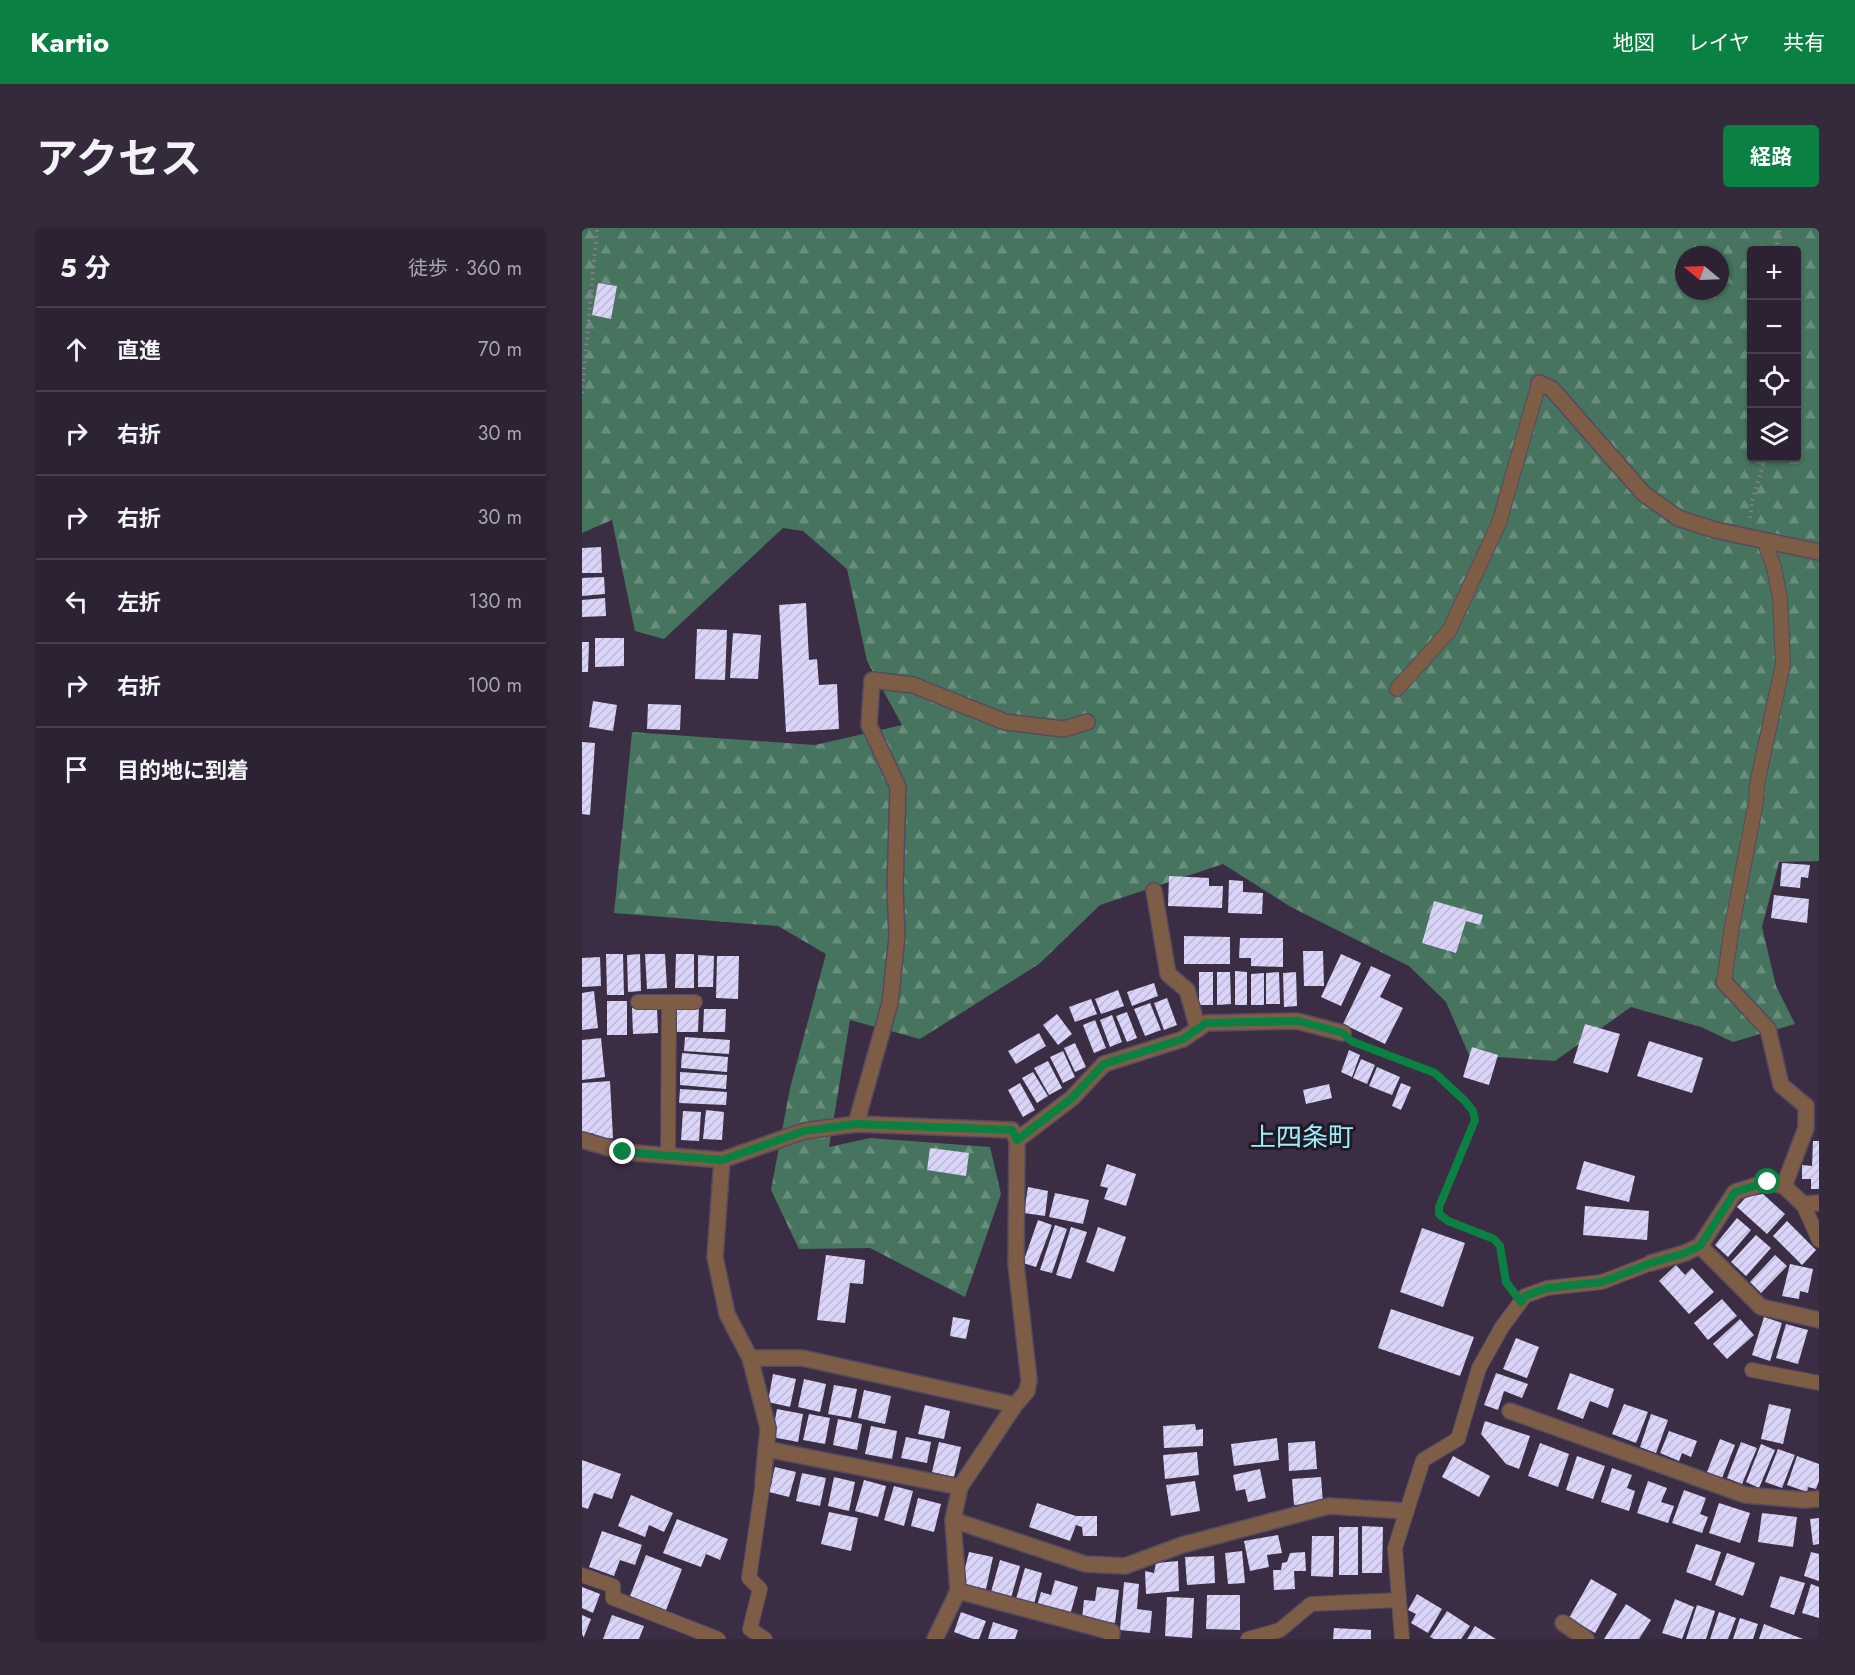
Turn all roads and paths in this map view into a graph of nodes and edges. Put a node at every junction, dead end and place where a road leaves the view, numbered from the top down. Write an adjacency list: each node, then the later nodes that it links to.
1 (597, 228): 5 (path)
2 (1780, 228): 3 (path)
3 (1777, 246)
4 (1539, 384): 7 (street); 9 (lane)
5 (582, 393)
6 (1764, 462): 7 (path)
7 (1764, 541): 8 (street); 12 (lane)
8 (1819, 552)
9 (1397, 689)
10 (1087, 722): 18 (street)
11 (1154, 891): 16 (street)
12 (1724, 982): 23 (street)
13 (638, 1002): 14 (lane)
14 (669, 1002): 15 (lane); 21 (lane)
15 (695, 1002)
16 (1198, 1029): 17 (street); 20 (street)
17 (1343, 1033): 29 (path)
18 (856, 1124): 20 (street); 22 (street)
19 (582, 1140): 21 (street)
20 (1017, 1140): 34 (street)
21 (668, 1156): 22 (street)
22 (722, 1160): 31 (street)
23 (1784, 1186): 25 (street); 27 (street)
24 (1819, 1203): 25 (street)
25 (1803, 1204): 26 (lane)
26 (1819, 1240)
27 (1700, 1246): 28 (street); 30 (street)
28 (1651, 1263): 29 (lane)
29 (1521, 1302): 40 (lane)
30 (1819, 1320)
31 (750, 1358): 34 (street); 36 (street)
32 (1752, 1370): 33 (lane)
33 (1819, 1383)
34 (1015, 1404): 38 (street)
35 (1510, 1412): 39 (street)
36 (766, 1449): 37 (street); 38 (street)
37 (763, 1482): 46 (lane)
38 (960, 1487): 41 (street)
39 (1819, 1499)
40 (1406, 1511): 41 (street); 44 (lane)
41 (953, 1520): 43 (street)
42 (582, 1575): 48 (lane)
43 (958, 1591): 50 (street); 51 (street)
44 (1399, 1600): 47 (lane); 52 (lane)
45 (1563, 1623): 54 (street)
46 (746, 1634): 49 (lane)
47 (1402, 1635): 53 (lane)
48 (718, 1639)
49 (765, 1639)
50 (934, 1639)
51 (1111, 1639)
52 (1248, 1639)
53 (1415, 1639)
54 (1586, 1639)

